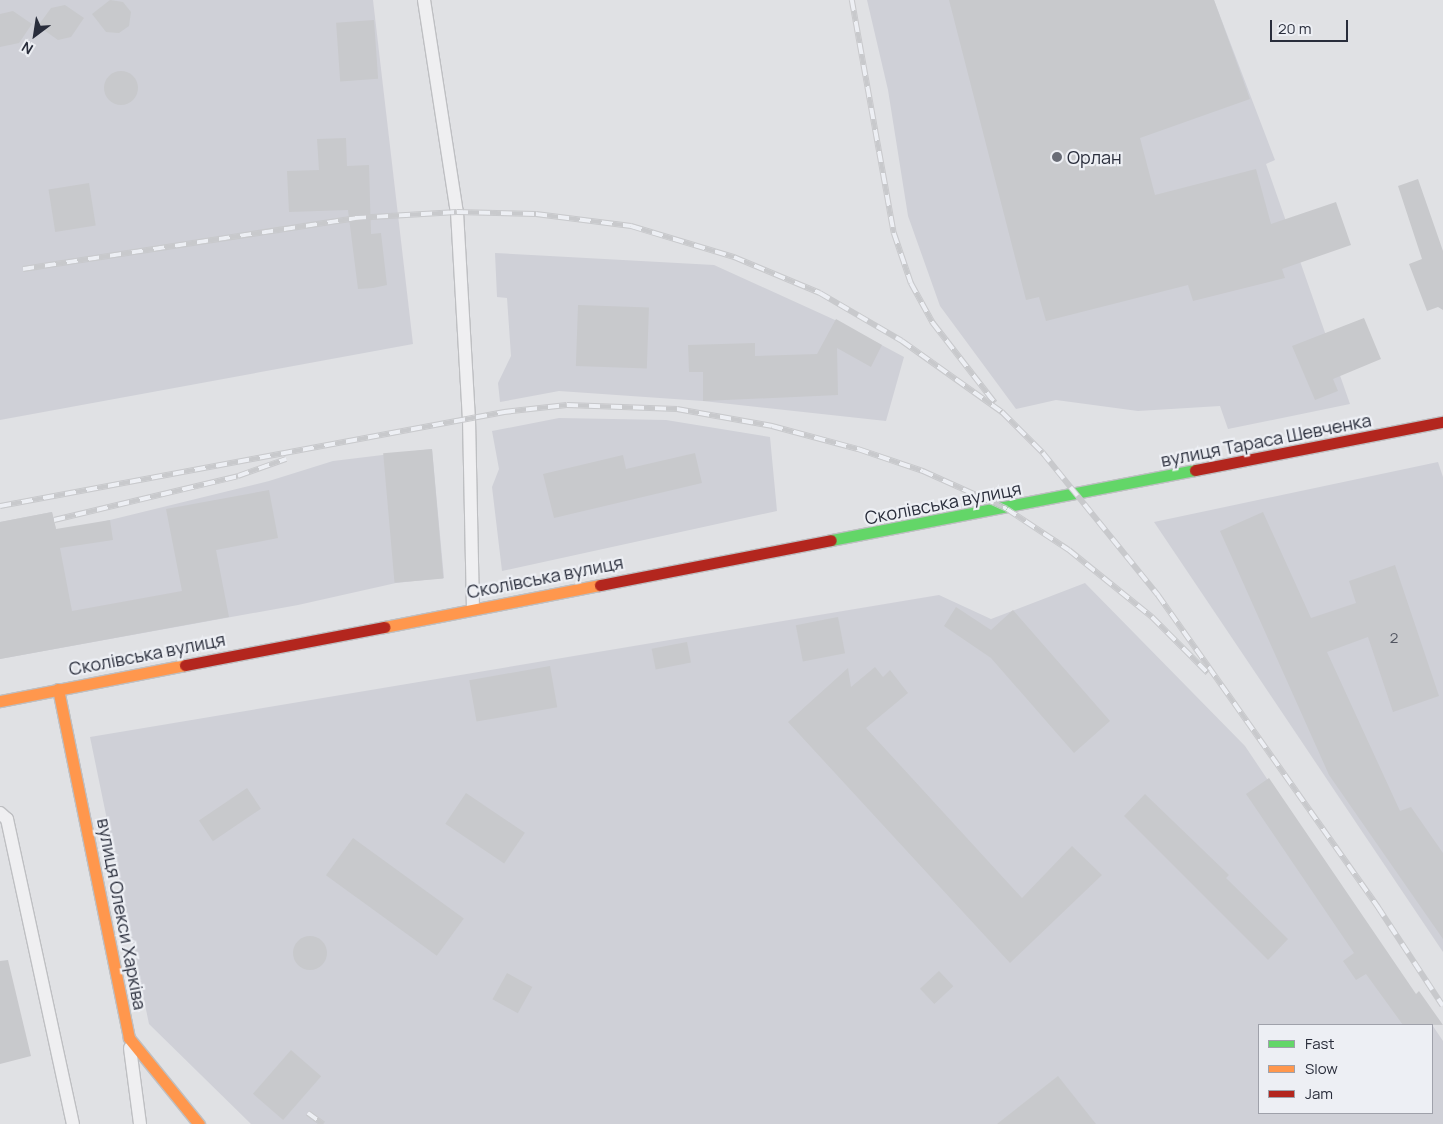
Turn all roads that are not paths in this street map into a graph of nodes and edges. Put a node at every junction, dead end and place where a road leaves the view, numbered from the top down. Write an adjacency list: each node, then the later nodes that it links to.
1 (424, 0): 4 (lane)
2 (1443, 422): 3 (street, вулиця Тараса Шевченка)
3 (1096, 492): 4 (street, Сколівська вулиця)
4 (473, 608): 5 (street, Сколівська вулиця)
5 (58, 689): 6 (street, Сколівська вулиця); 8 (street, вулиця Олекси Харківа)
6 (0, 701)
7 (0, 813): 9 (lane)
8 (129, 1038): 10 (lane); 11 (street, вулиця Олекси Харківа)
9 (73, 1124)
10 (140, 1124)
11 (200, 1124)

